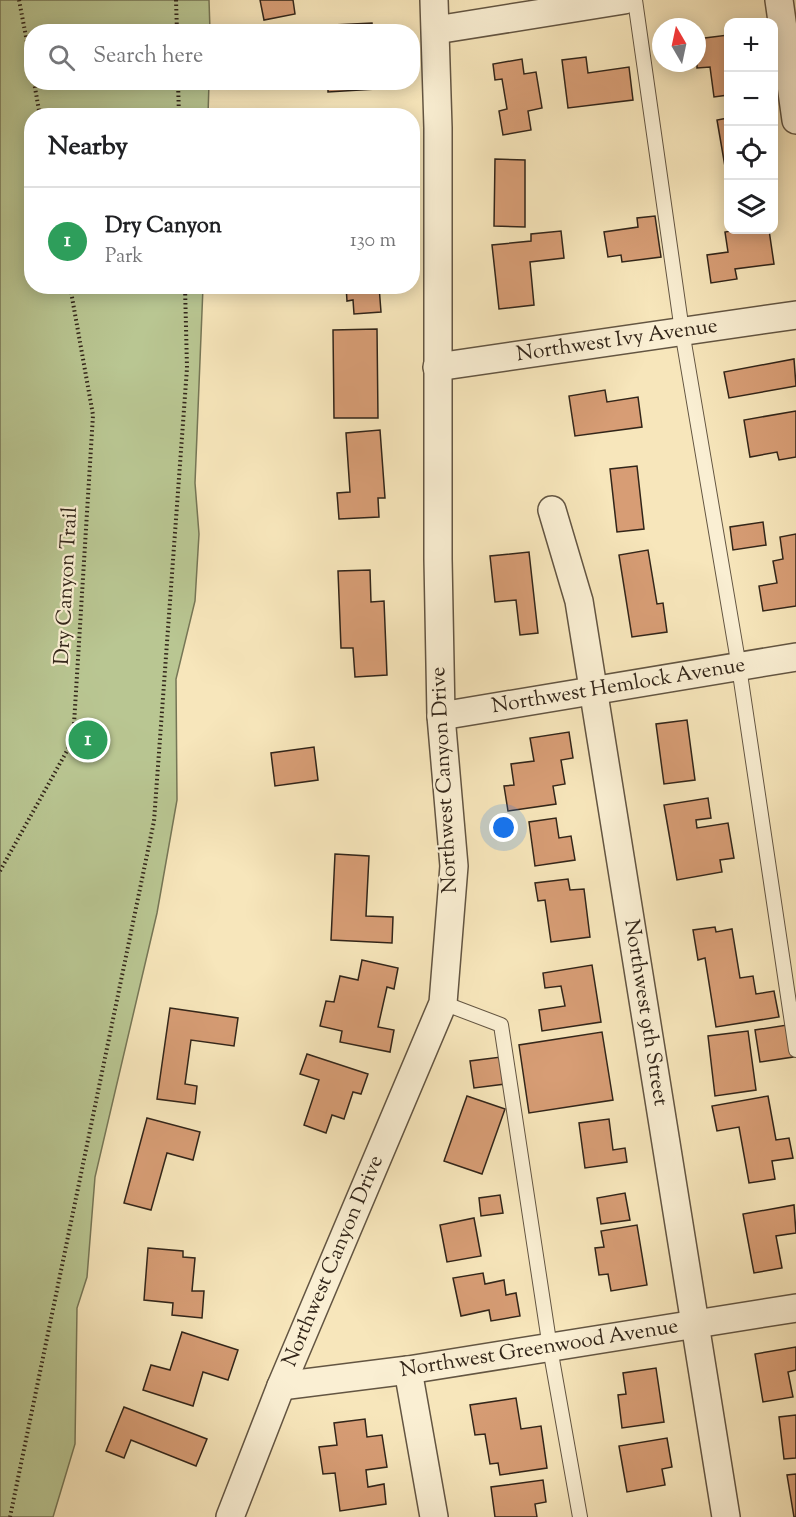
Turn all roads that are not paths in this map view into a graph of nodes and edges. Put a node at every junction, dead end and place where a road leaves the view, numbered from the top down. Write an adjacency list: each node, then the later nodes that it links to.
1 (434, 0): 5 (street, Northwest Canyon Drive)
2 (624, 0): 5 (street)
3 (635, 0): 8 (lane)
4 (779, 0): 6 (street)
5 (436, 30): 9 (street, Northwest Canyon Drive)
6 (796, 120)
7 (796, 315): 8 (street, Northwest Ivy Avenue)
8 (682, 331): 9 (street, Northwest Ivy Avenue); 12 (lane)
9 (437, 367): 14 (street, Northwest Canyon Drive)
10 (552, 510): 13 (street, Northwest 9th Street)
11 (796, 657): 12 (street, Northwest Hemlock Avenue)
12 (739, 667): 13 (street, Northwest Hemlock Avenue); 16 (lane)
13 (591, 691): 14 (street, Northwest Hemlock Avenue); 18 (street, Northwest 9th Street)
14 (441, 716): 15 (street, Northwest Canyon Drive)
15 (443, 1003): 19 (lane); 21 (street, Northwest Canyon Drive)
16 (796, 1050)
17 (796, 1308): 18 (street, Northwest Greenwood Avenue)
18 (695, 1324): 19 (street, Northwest Greenwood Avenue); 25 (street, Northwest 9th Street)
19 (550, 1348): 20 (street, Northwest Greenwood Avenue); 24 (lane)
20 (408, 1370): 21 (street, Northwest Greenwood Avenue); 23 (street)
21 (281, 1386): 22 (street, Northwest Canyon Drive)
22 (230, 1517)
23 (434, 1517)
24 (580, 1517)
25 (726, 1517)

